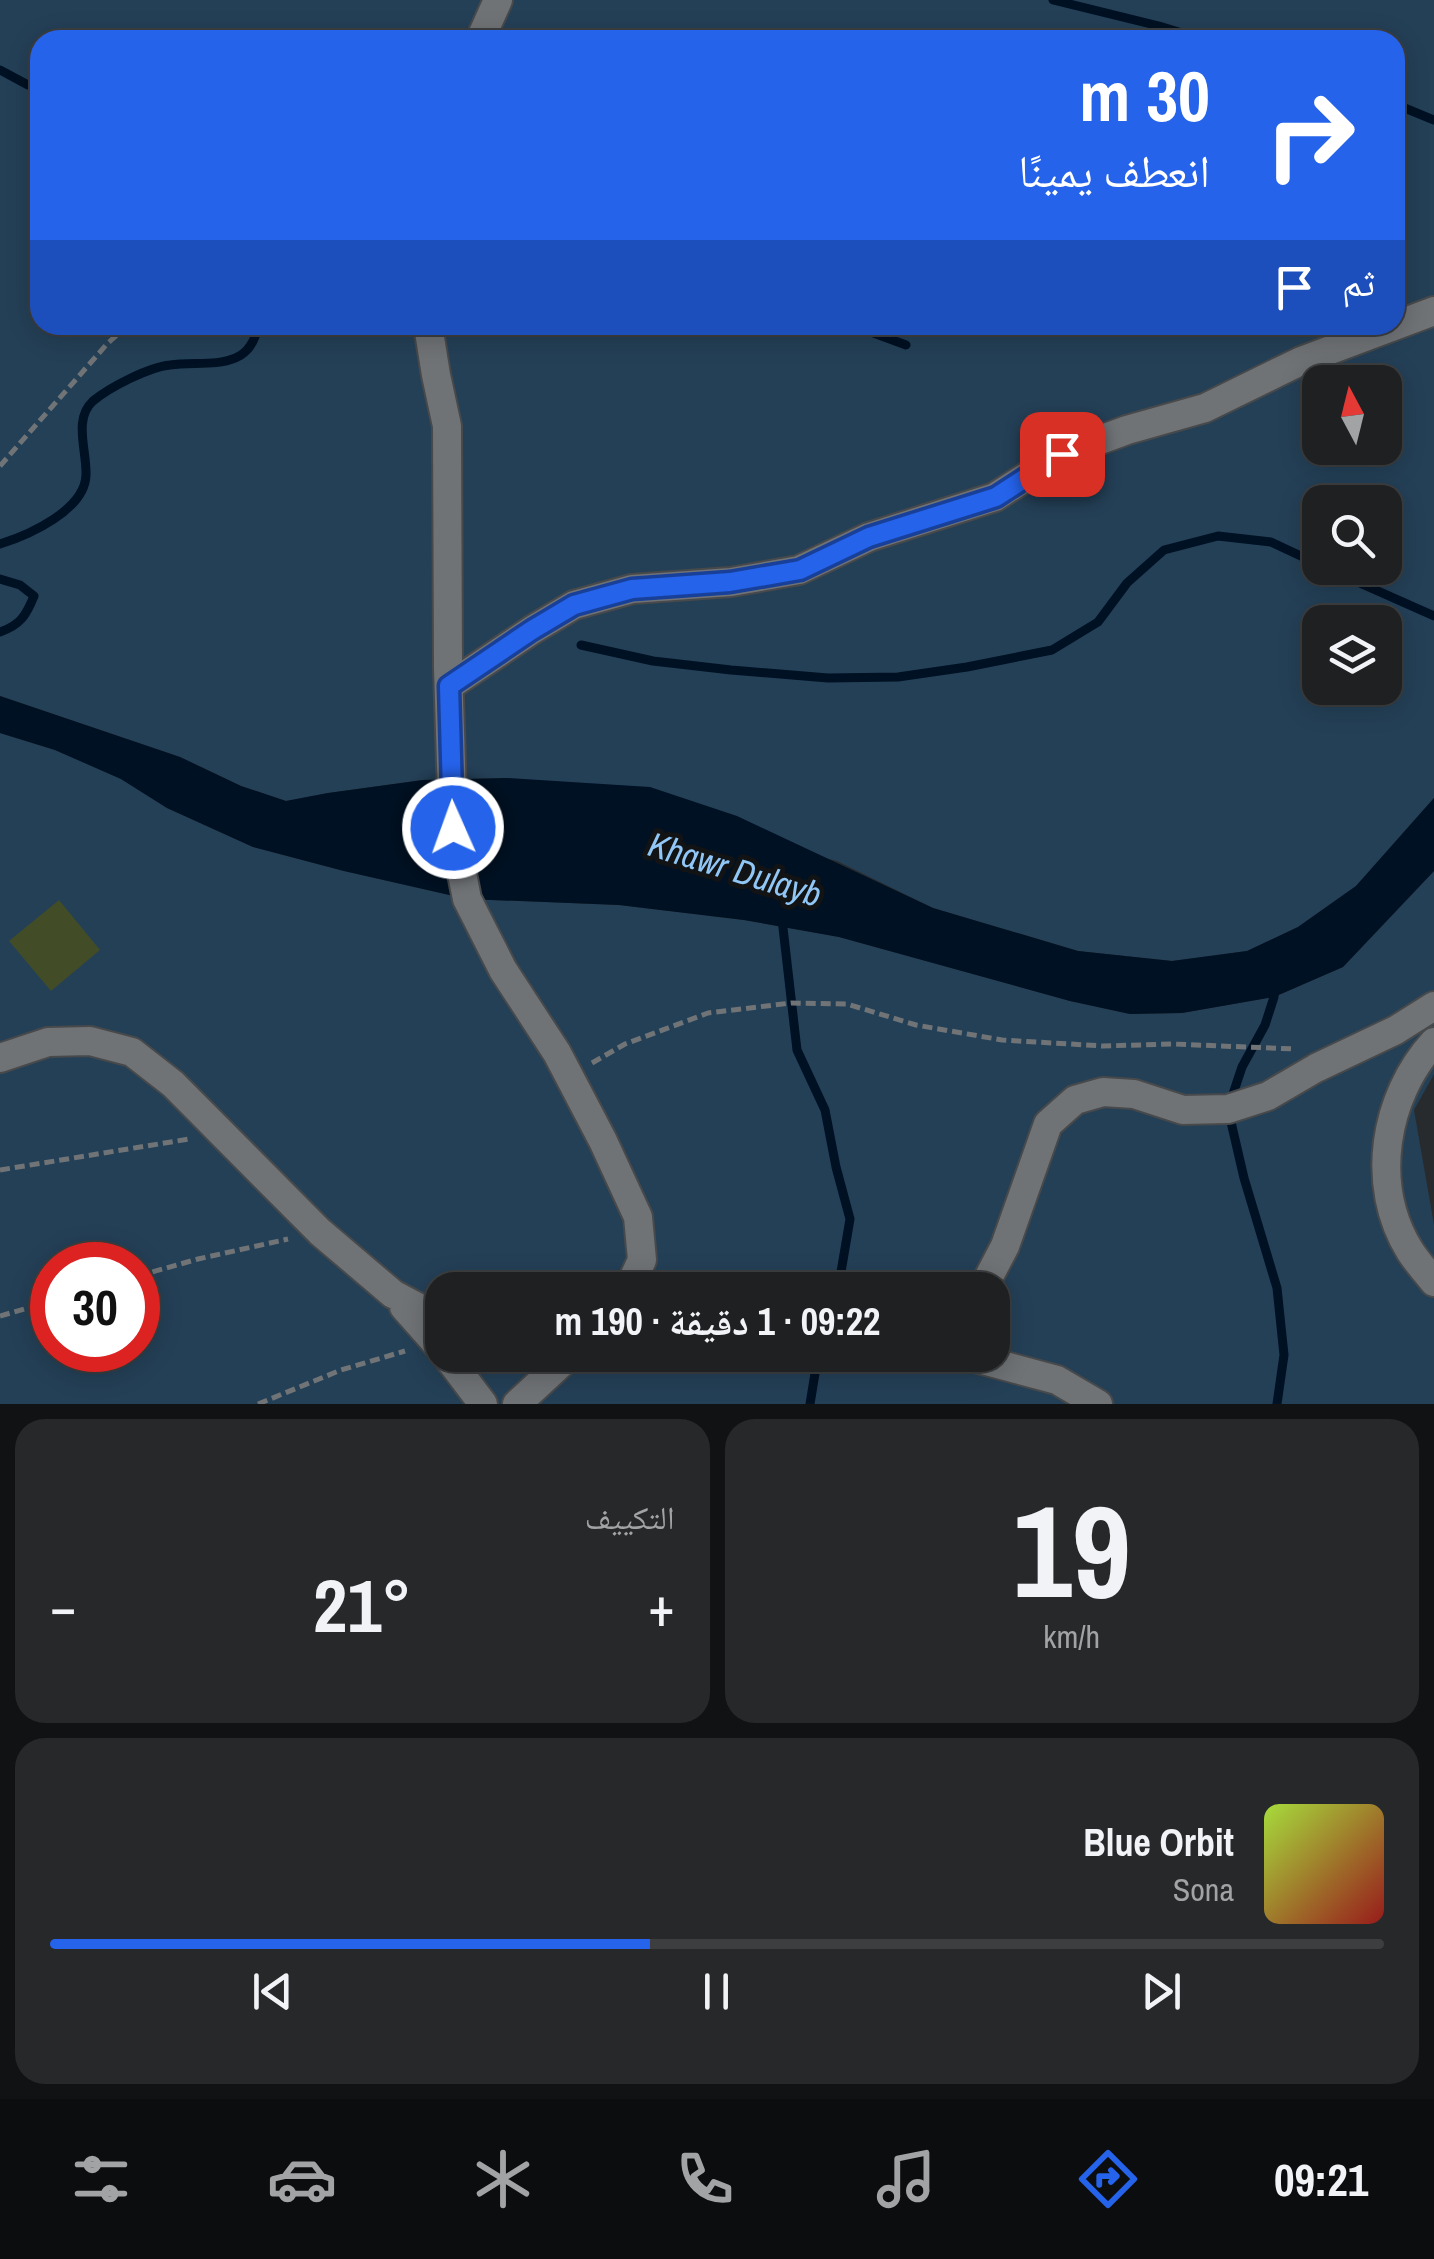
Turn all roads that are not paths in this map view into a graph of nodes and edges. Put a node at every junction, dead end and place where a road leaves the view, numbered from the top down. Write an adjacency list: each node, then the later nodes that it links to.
1 (497, 1): 2 (street)
2 (484, 30)
3 (1434, 312): 4 (street)
4 (1405, 323)
5 (430, 335): 7 (street)
6 (1372, 335): 7 (street)
7 (449, 686): 11 (street)
8 (1434, 1006): 12 (street)
9 (1434, 1042): 13 (street)
10 (0, 1058): 14 (street)
11 (636, 1272)
12 (991, 1272)
13 (1434, 1282)
14 (425, 1325)
15 (1010, 1367): 20 (street)
16 (462, 1372): 18 (street)
17 (552, 1372): 19 (street)
18 (483, 1404)
19 (517, 1404)
20 (1098, 1404)

